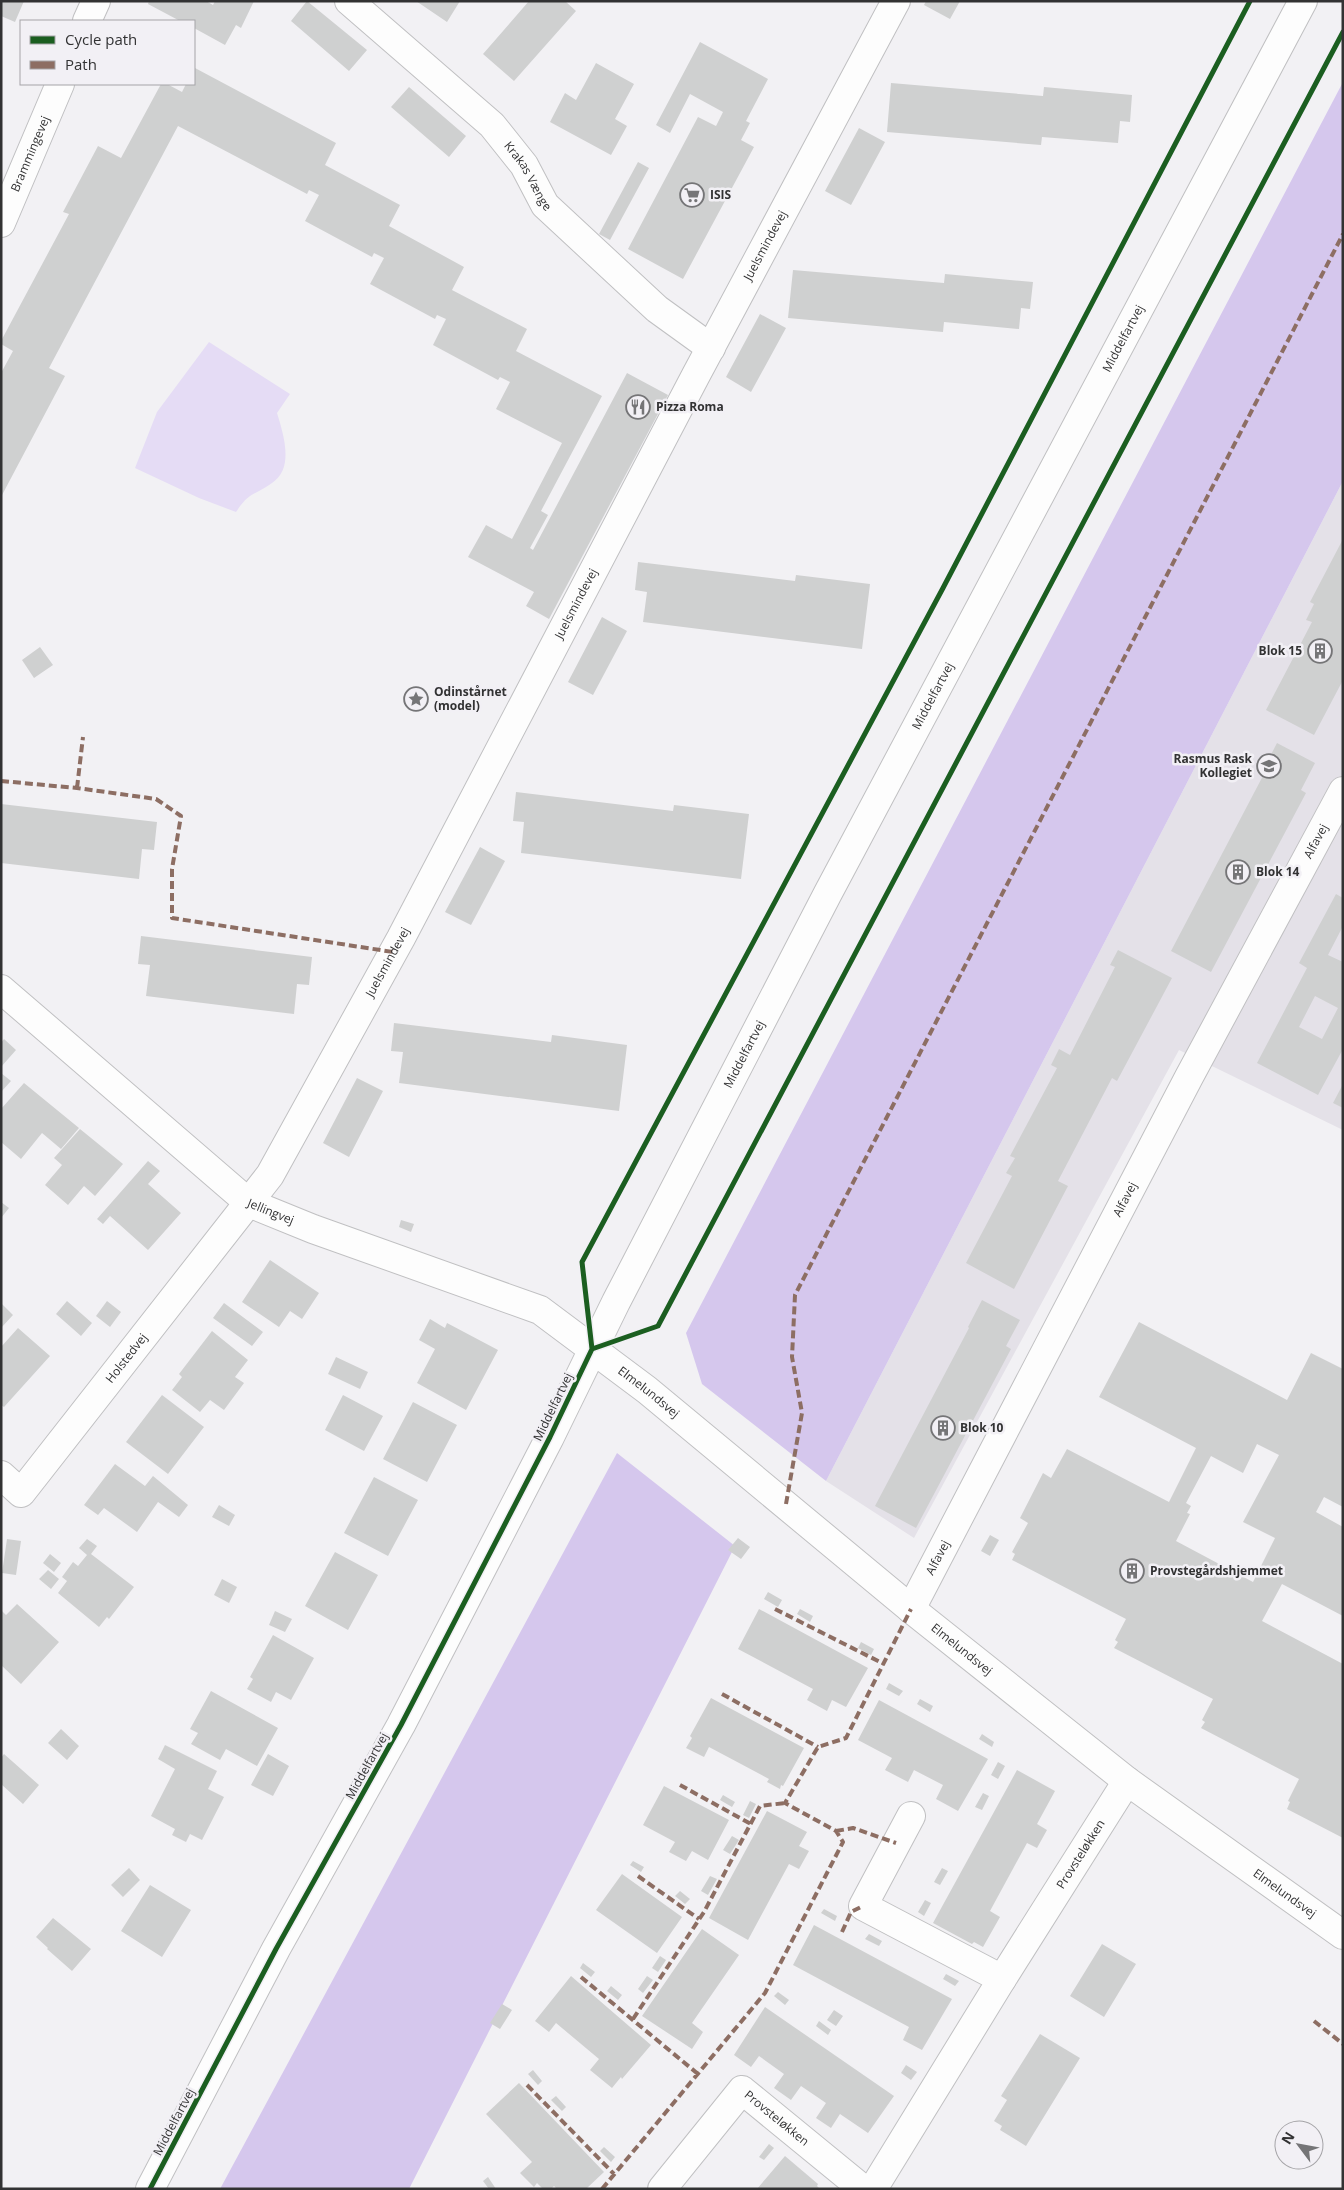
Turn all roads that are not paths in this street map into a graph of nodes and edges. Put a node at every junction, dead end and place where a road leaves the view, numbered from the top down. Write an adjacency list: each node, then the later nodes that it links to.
1 (96, 1): 5 (street)
2 (349, 1): 8 (street, Krakas Vænge)
3 (896, 1): 8 (street, Juelsmindevej)
4 (1303, 1): 12 (street, Middelfartvej)
5 (87, 20)
6 (60, 85): 7 (street, Brammingevej)
7 (1, 223)
8 (711, 348): 11 (street, Juelsmindevej)
9 (1343, 791): 14 (street, Alfavej)
10 (1, 989): 11 (street, Jellingvej)
11 (249, 1203): 12 (street, Jellingvej); 13 (street, Holstedvej)
12 (592, 1349): 14 (street, Elmelundsvej); 19 (street, Middelfartvej)
13 (1, 1474)
14 (911, 1609): 15 (street, Elmelundsvej)
15 (1127, 1780): 17 (street, Elmelundsvej); 18 (street, Provsteløkken)
16 (911, 1816): 18 (street)
17 (1343, 1935)
18 (1002, 1979): 22 (street, Provsteløkken)
19 (150, 2189)
20 (662, 2189): 21 (street, Provsteløkken)
21 (863, 2189)
22 (873, 2189)

